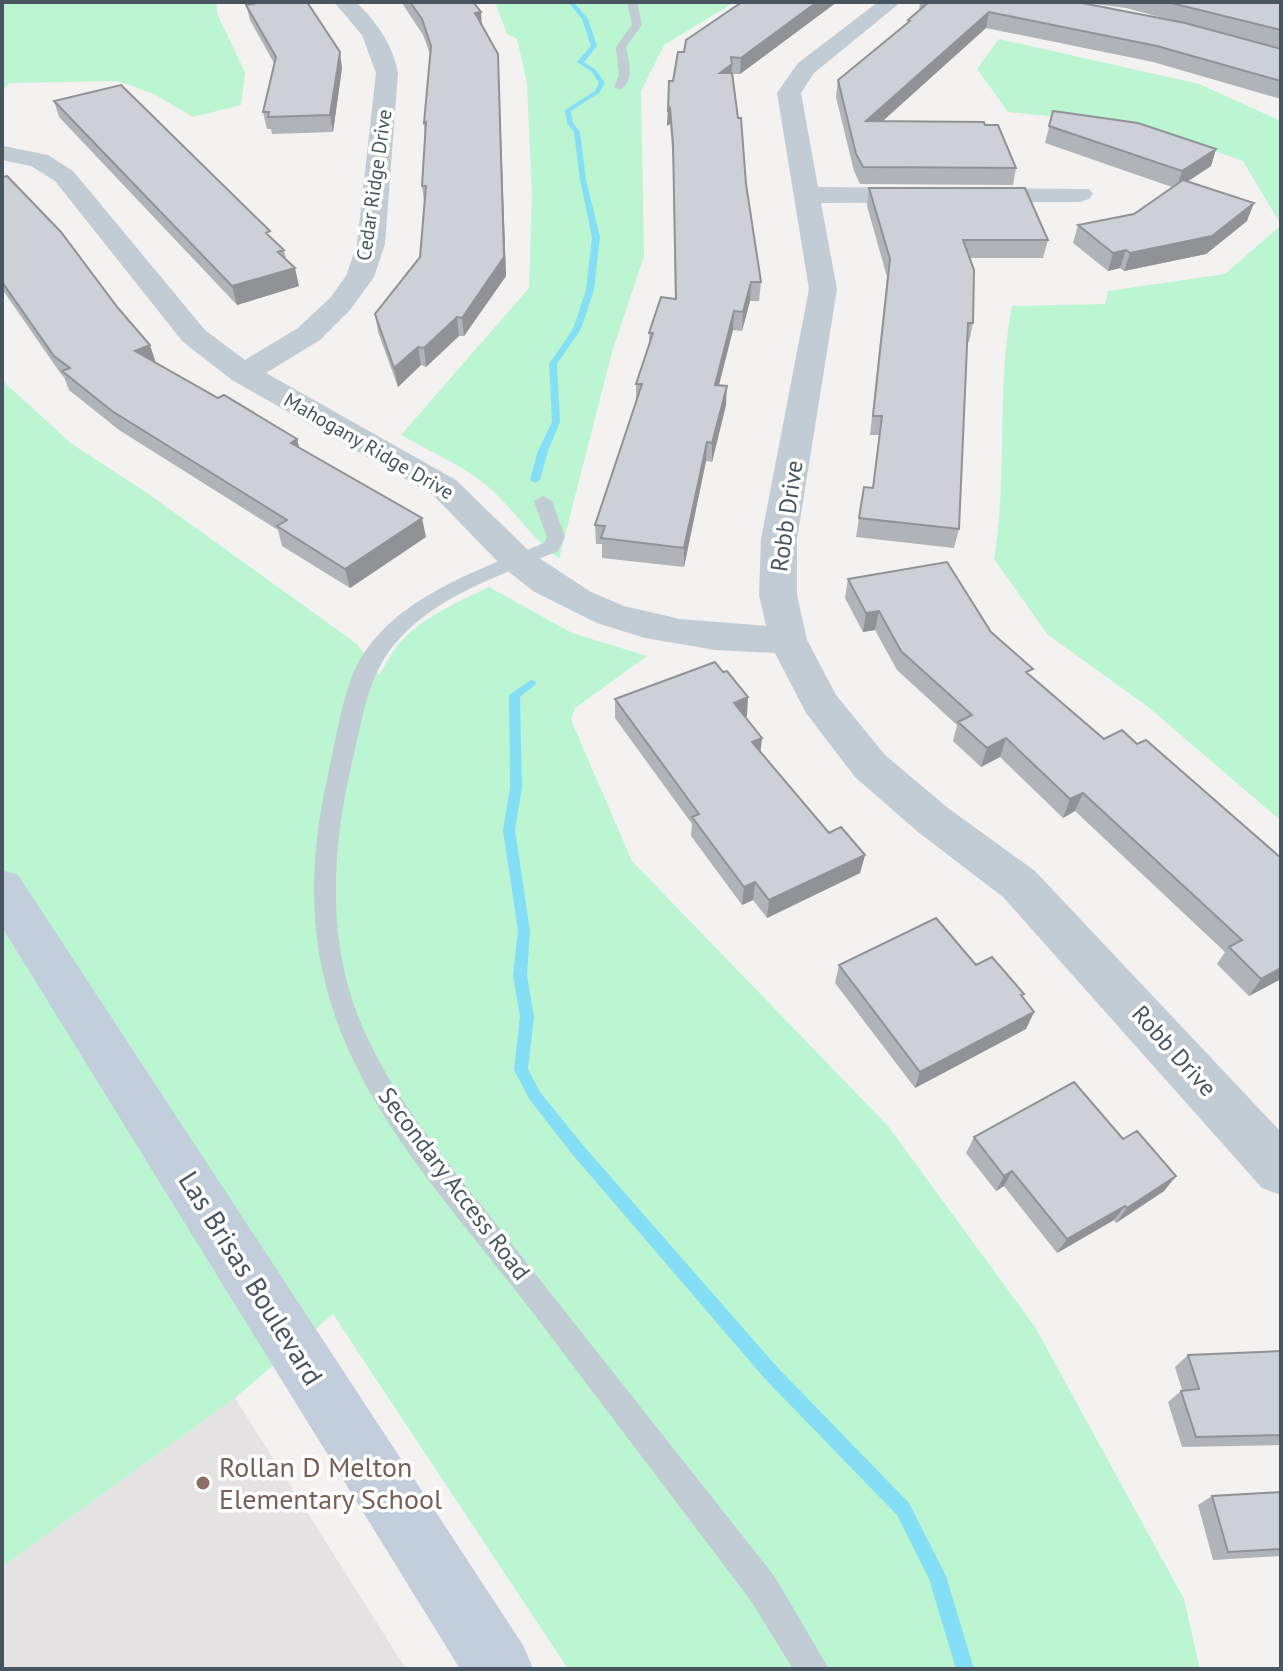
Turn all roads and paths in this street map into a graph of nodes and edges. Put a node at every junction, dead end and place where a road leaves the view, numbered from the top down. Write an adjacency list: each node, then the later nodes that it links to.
1 (344, 2): 8 (street, Cedar Ridge Drive)
2 (632, 2): 4 (lane)
3 (891, 2): 7 (street, Robb Drive)
4 (620, 87)
5 (4, 153): 8 (street, Mahogany Ridge Drive)
6 (1080, 194): 7 (street)
7 (807, 195): 11 (street, Robb Drive)
8 (243, 373): 10 (street, Mahogany Ridge Drive)
9 (543, 501): 10 (lane, Secondary Access Road)
10 (518, 561): 11 (street, Mahogany Ridge Drive); 15 (lane, Secondary Access Road)
11 (788, 640): 13 (street, Robb Drive)
12 (2, 888): 14 (street, Las Brisas Boulevard)
13 (1281, 1170)
14 (499, 1669)
15 (812, 1669)

